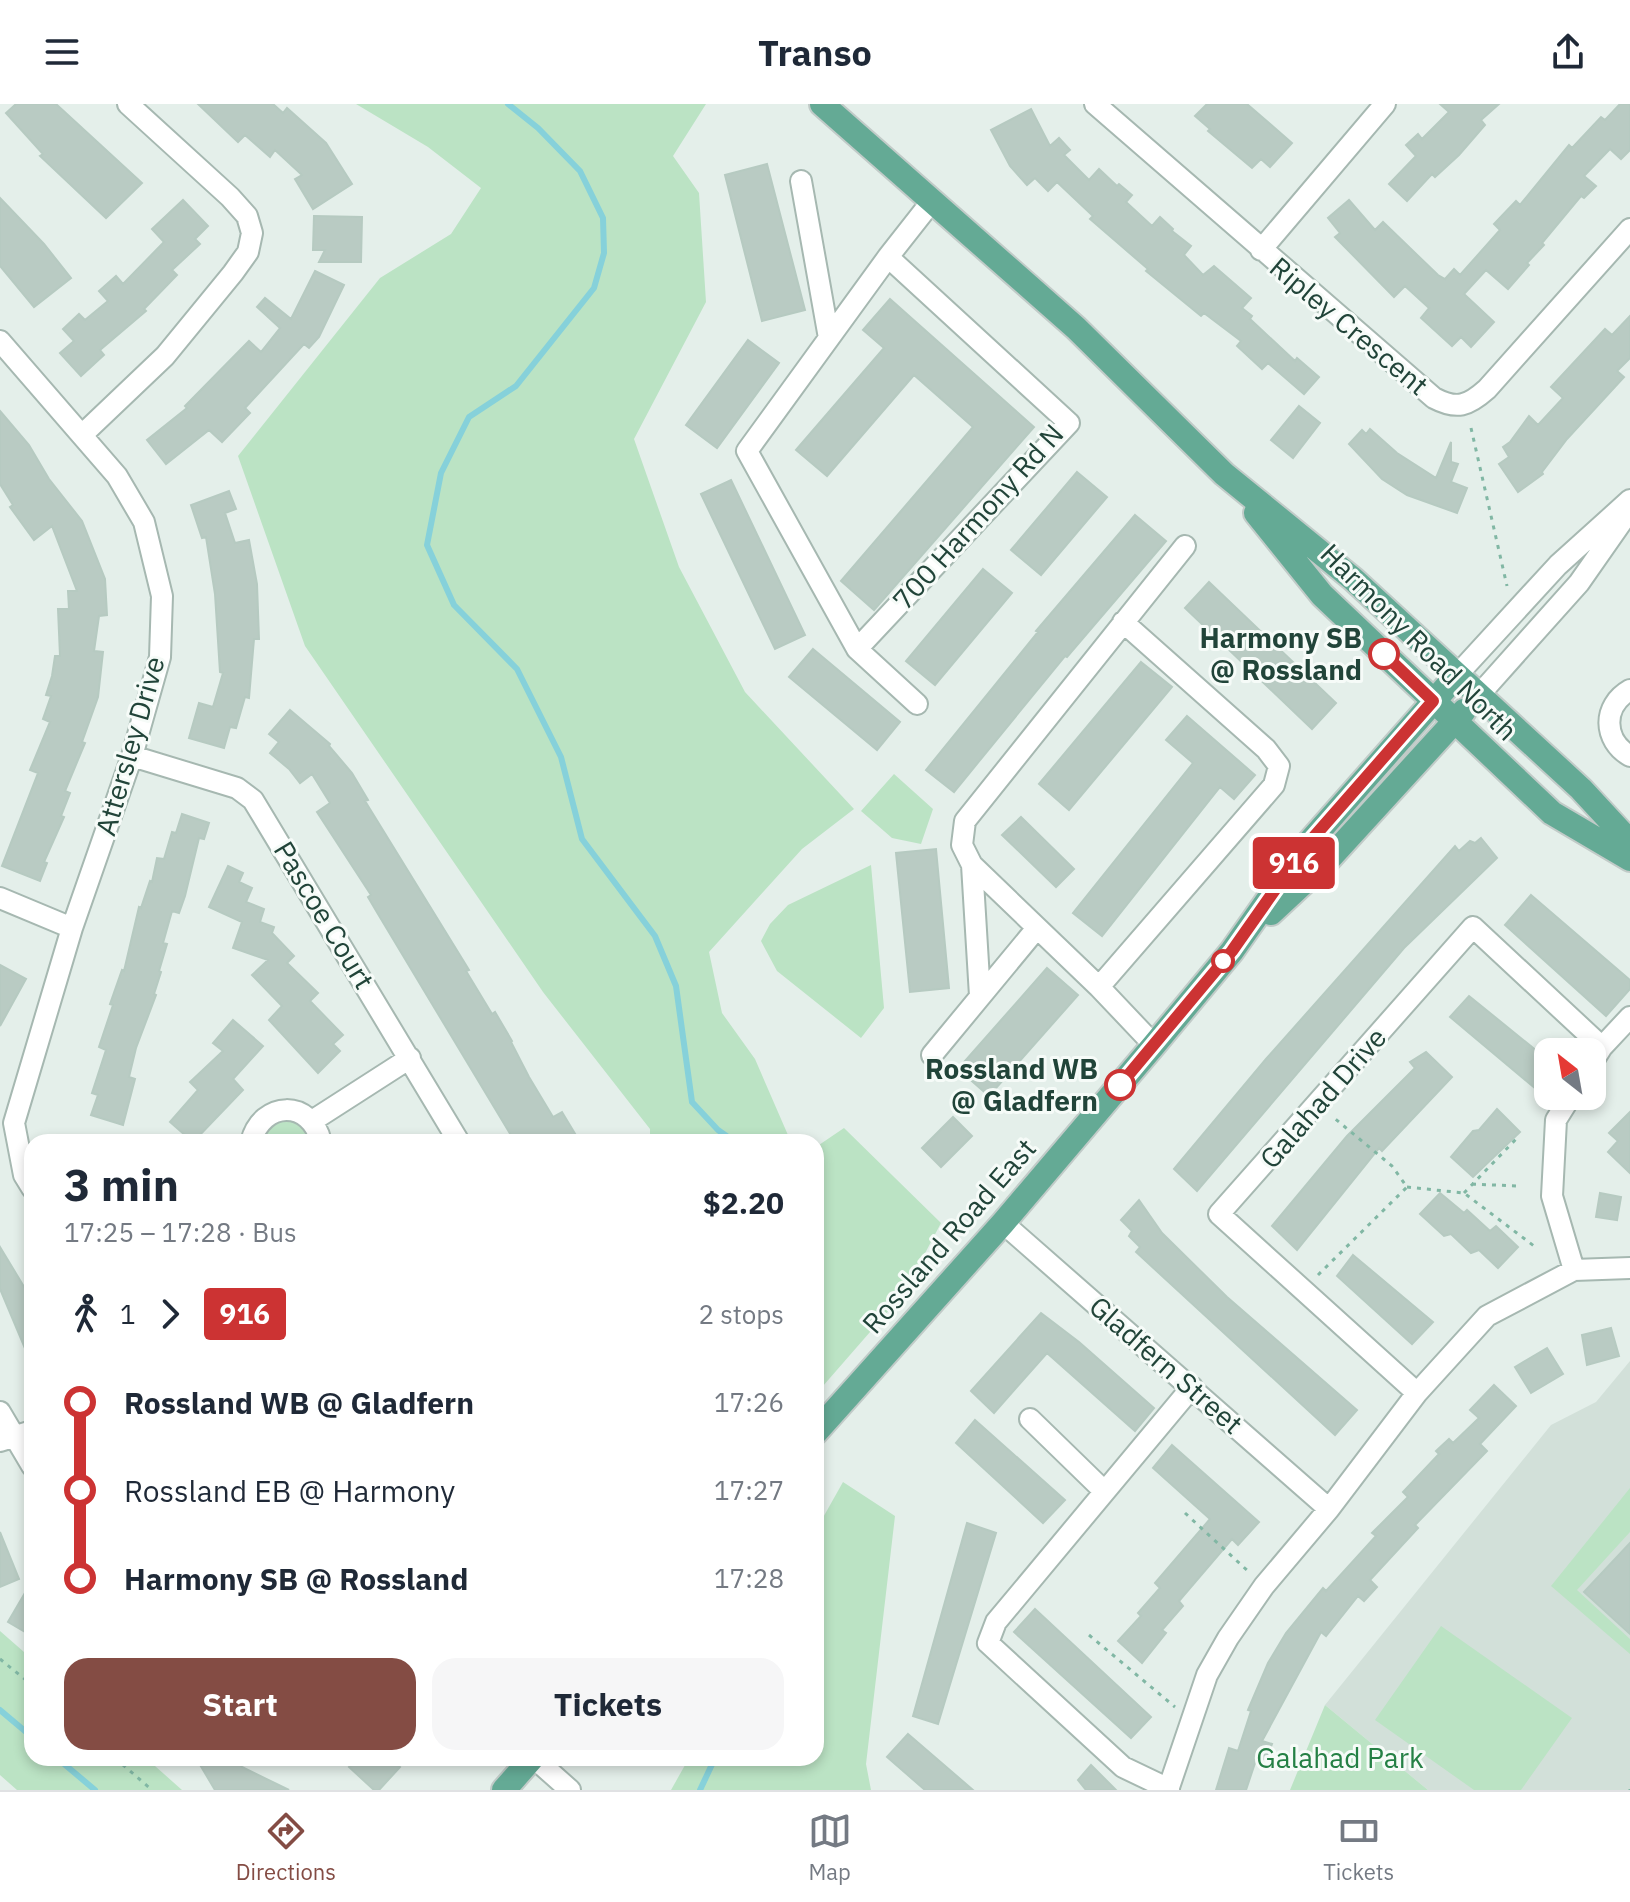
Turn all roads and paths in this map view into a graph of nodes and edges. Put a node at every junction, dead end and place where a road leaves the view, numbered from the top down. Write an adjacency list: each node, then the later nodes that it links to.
1 (128, 104): 13 (street)
2 (822, 104): 6 (main road, Harmony Road North)
3 (1095, 104): 8 (street, Ripley Crescent)
4 (1385, 104): 8 (street)
5 (801, 181): 10 (street)
6 (932, 201): 9 (street); 14 (main road, Harmony Road North)
7 (1630, 229): 8 (street, Ripley Crescent)
8 (1261, 250)
9 (888, 257): 10 (street); 20 (street, 700 Harmony Rd N)
10 (829, 338): 20 (street)
11 (0, 341): 13 (street, Attersley Drive)
12 (1471, 428): 18 (path)
13 (83, 434): 27 (street, Attersley Drive)
14 (1224, 474): 21 (main road, Harmony Road North); 24 (main road, Harmony Road North)
15 (1630, 500): 21 (street, Rossland Road East)
16 (1630, 510): 23 (street)
17 (1185, 546): 19 (street)
18 (1507, 586)
19 (1123, 622): 31 (street); 36 (street)
20 (857, 649): 25 (street)
21 (1457, 675): 23 (main road, Harmony Road North); 24 (main road, Rossland Road East)
22 (1630, 690): 28 (street)
23 (1479, 695): 26 (main road); 29 (main road, Harmony Road North)
24 (1433, 701): 26 (main road, Harmony Road North); 35 (main road, Rossland Road East)
25 (917, 704)
26 (1455, 721): 30 (main road, Harmony Road North); 35 (main road)
27 (132, 756): 33 (street, Attersley Drive); 43 (street, Pascoe Court)
28 (1630, 756)
29 (1630, 842)
30 (1630, 859)
31 (972, 865): 34 (street); 37 (street)
32 (0, 898): 33 (street)
33 (72, 928): 51 (street, Attersley Drive)
34 (1037, 928): 36 (street); 37 (street)
35 (1232, 951): 40 (main road, Rossland Road East)
36 (1099, 987): 40 (street)
37 (980, 996): 42 (street)
38 (1630, 1017): 41 (street)
39 (1581, 1038): 44 (street, Galahad Drive)
40 (1154, 1045): 56 (main road, Rossland Road East)
41 (1606, 1045)
42 (932, 1055)
43 (410, 1058): 46 (street); 49 (street, Pascoe Court)
44 (1317, 1104): 54 (path); 60 (street, Galahad Drive)
45 (1562, 1110): 59 (street)
46 (312, 1121): 47 (street); 48 (street)
47 (253, 1134)
48 (318, 1134)
49 (454, 1134)
50 (1519, 1136): 52 (path)
51 (24, 1175)
52 (1472, 1184): 53 (path); 55 (path)
53 (1516, 1186)
54 (1407, 1187): 55 (path); 60 (path)
55 (1464, 1193): 57 (path)
56 (1003, 1223): 61 (street, Gladfern Street); 65 (main road, Rossland Road East)
57 (1534, 1246)
58 (1630, 1268): 59 (street)
59 (1574, 1270): 62 (street)
60 (1303, 1290): 62 (street, Galahad Drive)
61 (1192, 1387): 67 (street); 68 (street, Gladfern Street)
62 (1417, 1393): 68 (street)
63 (0, 1412): 66 (street)
64 (1030, 1419): 67 (street)
65 (824, 1423)
66 (15, 1436)
67 (1104, 1491): 81 (street)
68 (1329, 1509): 70 (street)
69 (1185, 1513): 70 (path)
70 (1264, 1586): 74 (street)
71 (1089, 1635): 74 (path)
72 (0, 1659): 73 (path)
73 (24, 1678)
74 (1191, 1720): 81 (street)
75 (124, 1766): 78 (path)
76 (526, 1766): 79 (main road)
77 (542, 1766): 80 (street)
78 (152, 1790)
79 (504, 1790)
80 (570, 1790)
81 (1168, 1790)

